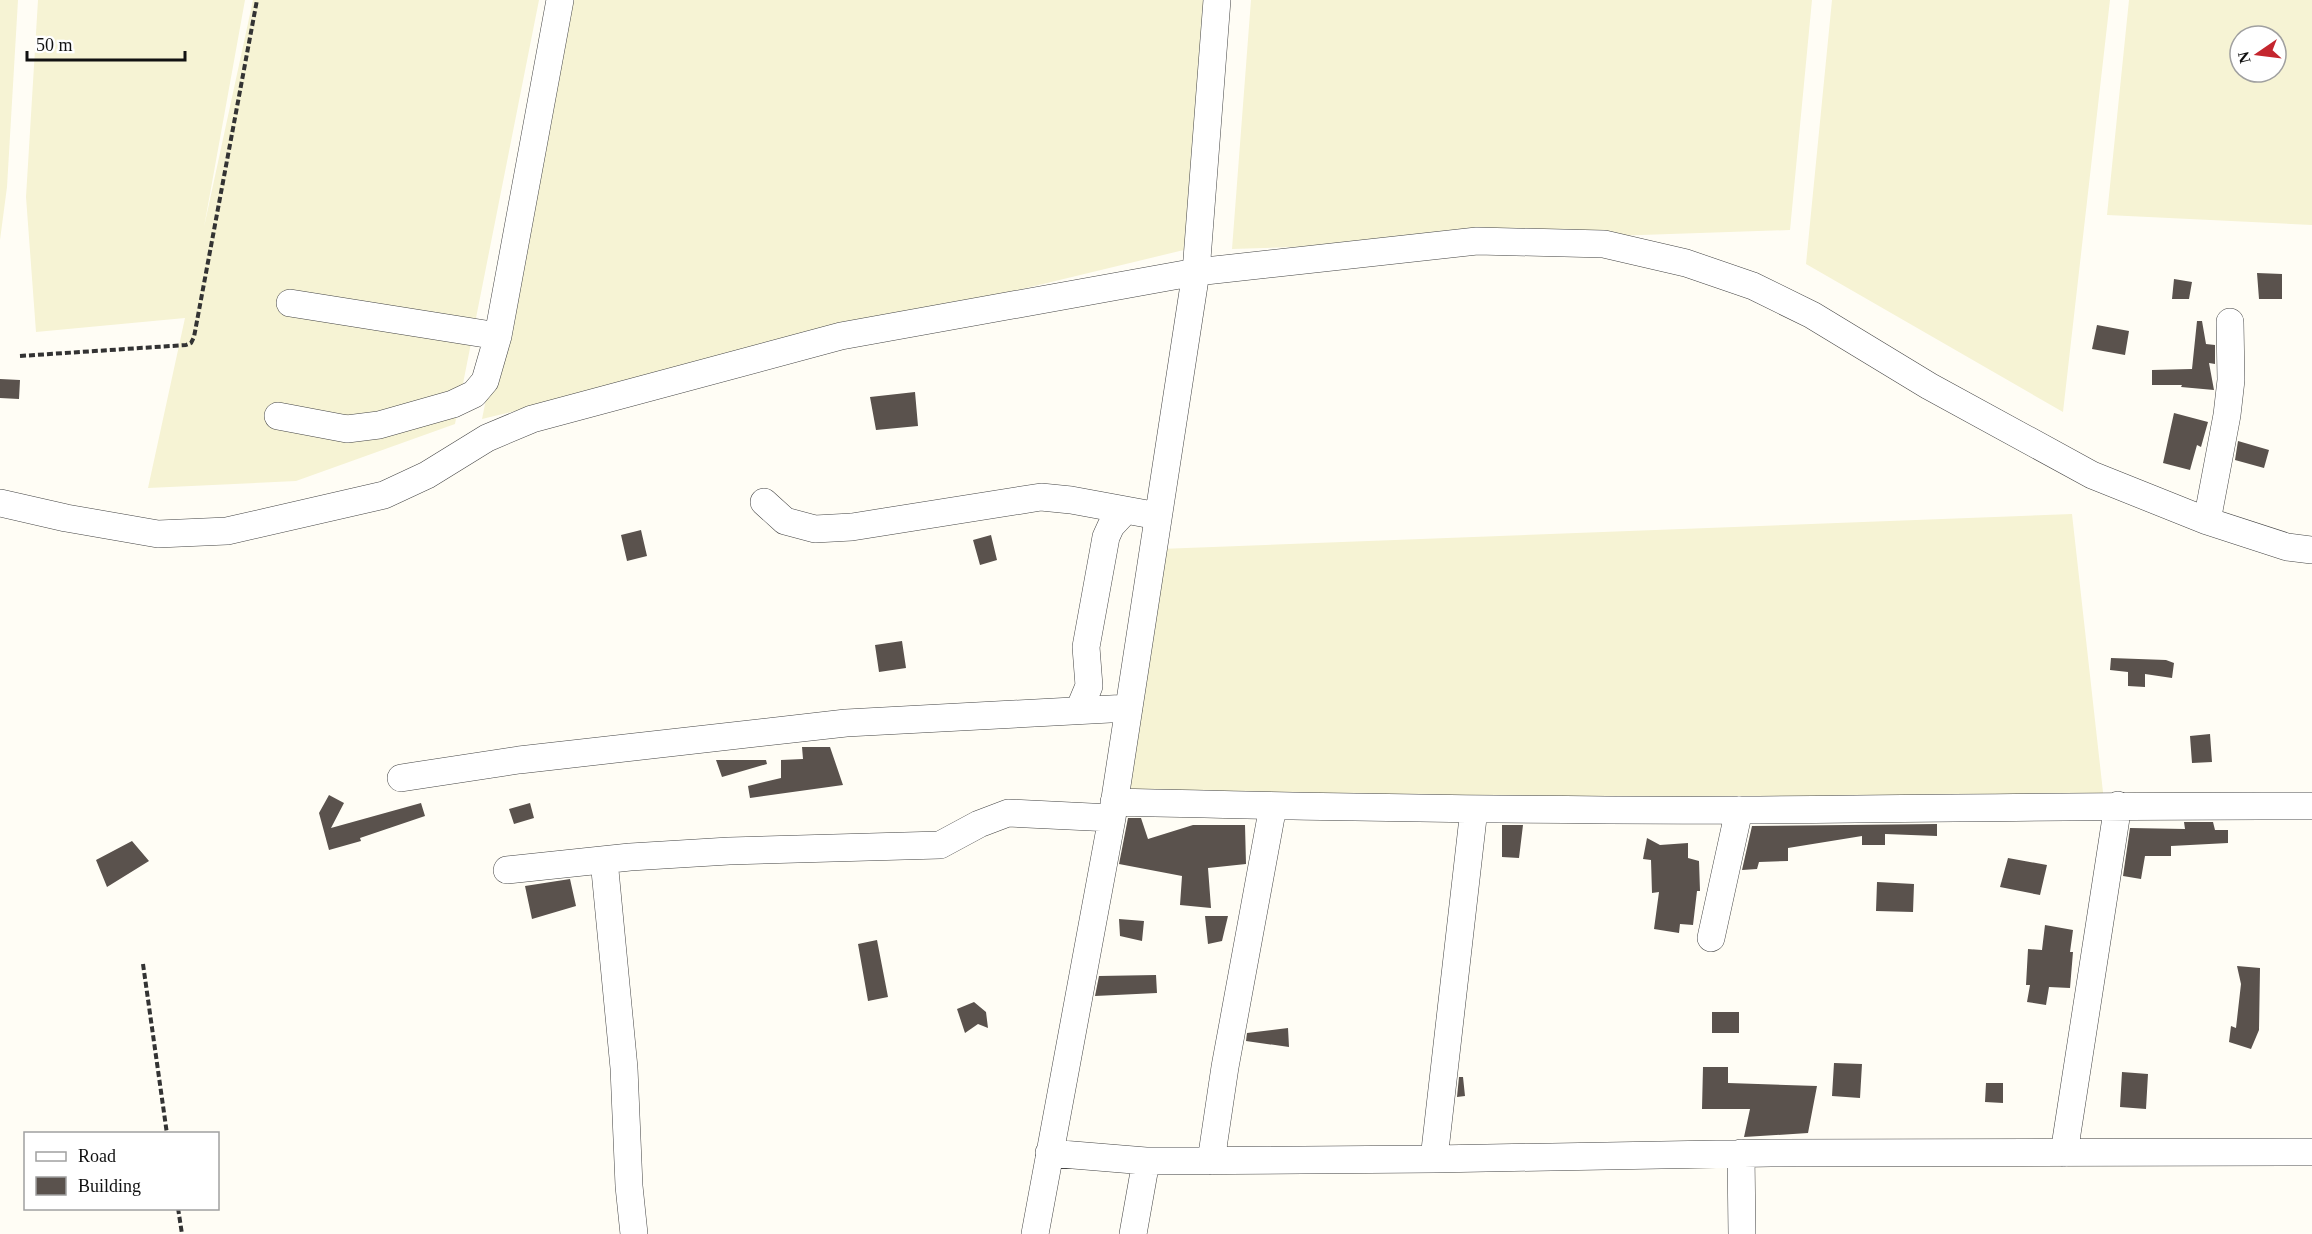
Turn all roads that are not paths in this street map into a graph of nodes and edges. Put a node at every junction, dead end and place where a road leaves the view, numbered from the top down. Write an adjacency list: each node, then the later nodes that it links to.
1 (560, 0): 6 (street)
2 (1217, 0): 3 (street)
3 (1196, 272): 9 (street); 11 (street); 12 (street)
4 (290, 303): 6 (street)
5 (2230, 322): 12 (street)
6 (498, 336): 7 (street)
7 (278, 416)
8 (764, 502): 10 (street)
9 (0, 503)
10 (1125, 511): 11 (street); 15 (street)
11 (1158, 516): 14 (street)
12 (2208, 521): 13 (street)
13 (2312, 550)
14 (1129, 708): 15 (street); 21 (street)
15 (1079, 710): 16 (street)
16 (401, 778)
17 (2118, 805): 19 (street); 22 (street); 29 (street)
18 (1274, 806): 20 (street); 21 (street); 32 (street)
19 (2312, 806)
20 (1474, 809): 22 (street); 30 (street)
21 (1113, 810): 23 (street); 27 (street)
22 (1739, 810): 25 (street)
23 (604, 860): 24 (street); 33 (street)
24 (507, 870)
25 (1711, 938)
26 (2312, 1152): 29 (street)
27 (1049, 1153): 31 (street); 34 (street)
28 (1741, 1153): 29 (street); 30 (street); 36 (street)
29 (2064, 1153)
30 (1434, 1159): 32 (street)
31 (1146, 1161): 32 (street); 35 (street)
32 (1211, 1161)
33 (634, 1234)
34 (1035, 1234)
35 (1132, 1234)
36 (1742, 1234)

